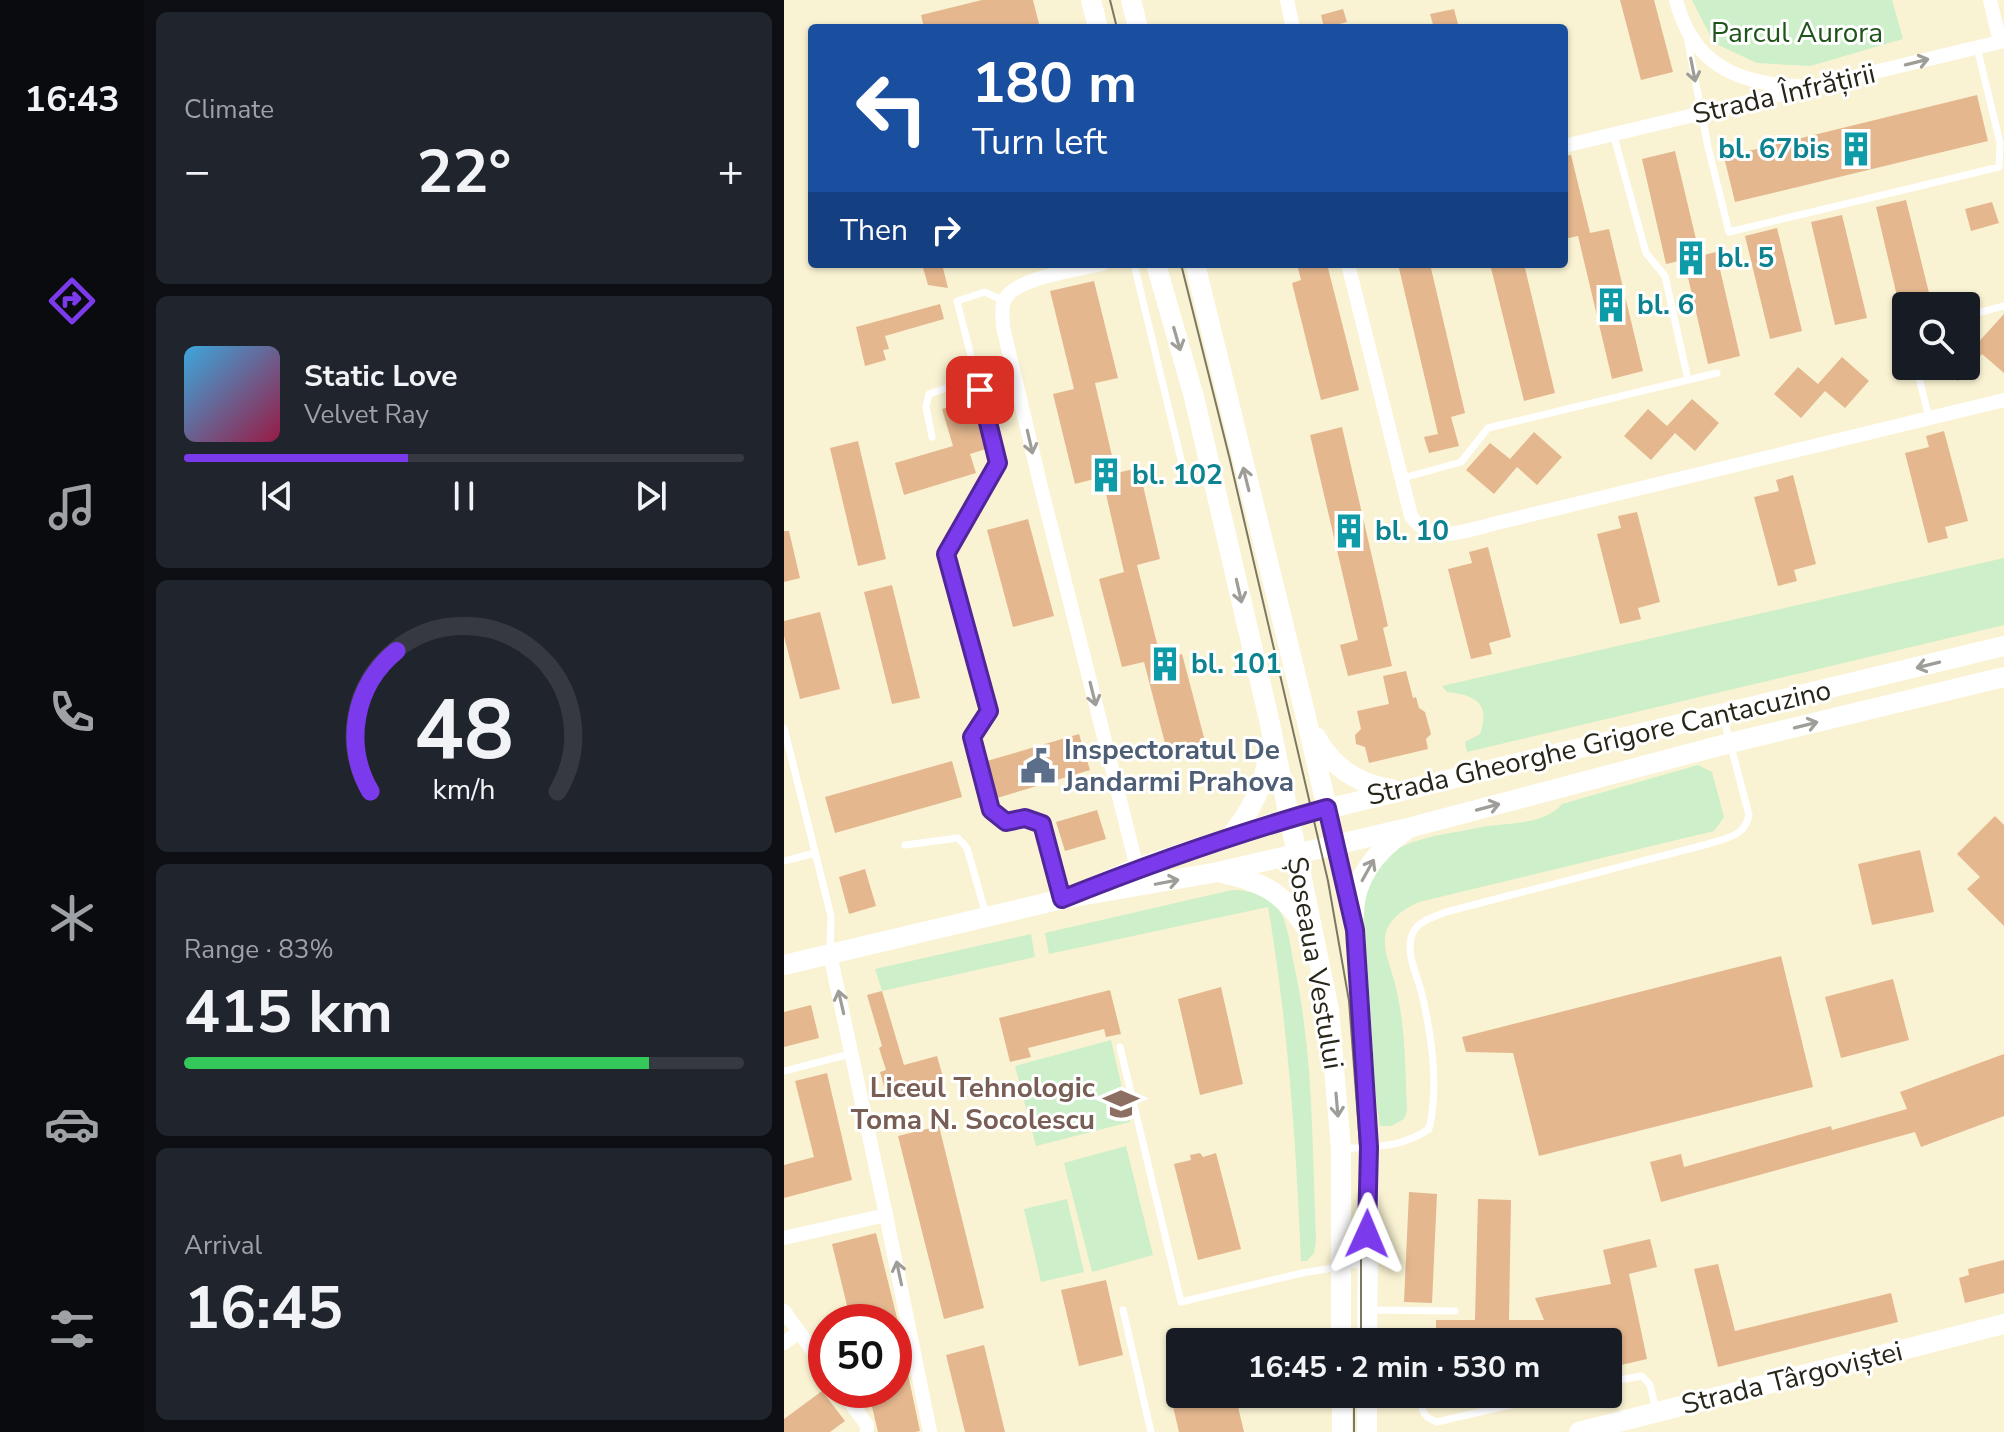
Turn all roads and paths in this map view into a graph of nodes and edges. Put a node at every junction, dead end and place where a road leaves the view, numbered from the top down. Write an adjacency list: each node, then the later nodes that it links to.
1 (1091, 0): 6 (main road)
2 (1131, 0): 7 (main road)
3 (1287, 0): 8 (street)
4 (1676, 0): 9 (street)
5 (1990, 0): 10 (street)
6 (1097, 24)
7 (1137, 24)
8 (1292, 24)
9 (1685, 27): 12 (street); 13 (lane, one-way to 13)
10 (2002, 42): 11 (street, Strada Înfrățirii)
11 (1977, 47): 12 (street, Strada Înfrățirii, one-way to 11); 13 (lane)
12 (1815, 88): 13 (street, Strada Înfrățirii)
13 (1701, 114): 14 (street, Strada Înfrățirii)
14 (1613, 133): 15 (street, Strada Înfrățirii); 26 (lane)
15 (1568, 145)
16 (1085, 268): 21 (street)
17 (1135, 268): 31 (lane)
18 (1157, 268): 37 (main road, Șoseaua Vestului, one-way to 37)
19 (1196, 268): 36 (main road, Șoseaua Vestului, one-way to 19)
20 (1349, 268): 32 (street)
21 (1004, 301): 24 (lane); 50 (street, one-way to 50)
22 (2004, 306): 23 (lane)
23 (1980, 312)
24 (974, 366): 30 (lane); 52 (lane)
25 (1717, 373): 26 (lane)
26 (1688, 380): 32 (lane)
27 (1920, 380): 29 (lane)
28 (2004, 400): 29 (street)
29 (1929, 418): 32 (street)
30 (932, 437)
31 (1184, 472)
32 (1401, 479)
33 (2004, 646): 35 (main road, Strada Gheorghe Grigore Cantacuzino, one-way to 35)
34 (2004, 677): 39 (main road, Strada Gheorghe Grigore Cantacuzino, one-way to 34)
35 (1723, 715): 39 (lane); 40 (main road, Strada Gheorghe Grigore Cantacuzino)
36 (1306, 717): 40 (main road); 41 (main road, Șoseaua Vestului)
37 (1270, 724): 42 (main road, Șoseaua Vestului); 44 (main road)
38 (784, 728): 47 (lane)
39 (1730, 743): 43 (main road, Strada Gheorghe Grigore Cantacuzino, one-way to 39); 61 (lane)
40 (1399, 790): 41 (main road, Strada Gheorghe Grigore Cantacuzino)
41 (1327, 808): 42 (main road, Strada Gheorghe Grigore Cantacuzino); 46 (main road, Șoseaua Vestului)
42 (1289, 818): 44 (main road, Strada Gheorghe Grigore Cantacuzino); 48 (main road, Șoseaua Vestului)
43 (1412, 827): 46 (main road, Strada Gheorghe Grigore Cantacuzino); 54 (main road, one-way to 43)
44 (1230, 837): 50 (main road, Strada Gheorghe Grigore Cantacuzino)
45 (905, 845): 53 (lane)
46 (1335, 845): 48 (main road, Strada Gheorghe Grigore Cantacuzino); 54 (main road, Șoseaua Vestului)
47 (815, 853): 49 (lane); 56 (lane)
48 (1297, 853): 51 (main road, Strada Gheorghe Grigore Cantacuzino); 55 (main road, Șoseaua Vestului)
49 (784, 861)
50 (1137, 868): 52 (main road, Strada Gheorghe Grigore Cantacuzino)
51 (1218, 872): 52 (main road, Strada Gheorghe Grigore Cantacuzino, one-way to 51); 55 (main road)
52 (1062, 899): 53 (main road, Strada Gheorghe Grigore Cantacuzino)
53 (987, 917): 56 (main road, Strada Gheorghe Grigore Cantacuzino)
54 (1355, 930): 61 (main road, Șoseaua Vestului)
55 (1316, 944): 62 (main road, Șoseaua Vestului, one-way to 62)
56 (830, 954): 57 (main road, Strada Gheorghe Grigore Cantacuzino); 59 (street, one-way to 56)
57 (784, 965)
58 (1120, 1047): 66 (lane)
59 (852, 1053): 60 (lane); 63 (street)
60 (784, 1071)
61 (1369, 1147): 62 (lane); 65 (main road, Șoseaua Vestului)
62 (1341, 1149): 66 (main road, Șoseaua Vestului)
63 (886, 1215): 64 (street); 85 (street, one-way to 63)
64 (784, 1238)
65 (1367, 1263): 66 (lane); 68 (main road, Șoseaua Vestului)
66 (1341, 1265): 72 (main road, Șoseaua Vestului)
67 (1123, 1310): 86 (lane)
68 (1366, 1310): 70 (lane); 73 (main road, Șoseaua Vestului)
69 (784, 1311): 74 (street)
70 (1455, 1311)
71 (2004, 1324): 83 (main road, Strada Târgoviștei)
72 (1341, 1328)
73 (1367, 1328)
74 (799, 1332): 75 (street); 76 (street)
75 (784, 1343)
76 (808, 1344)
77 (1622, 1379): 83 (lane)
78 (854, 1408): 84 (street)
79 (1342, 1408): 87 (main road)
80 (1367, 1408): 88 (main road)
81 (1422, 1408): 82 (lane)
82 (1498, 1408)
83 (1657, 1412): 89 (main road, Strada Târgoviștei)
84 (867, 1432)
85 (930, 1432)
86 (1151, 1432)
87 (1342, 1432)
88 (1367, 1432)
89 (1579, 1432)

